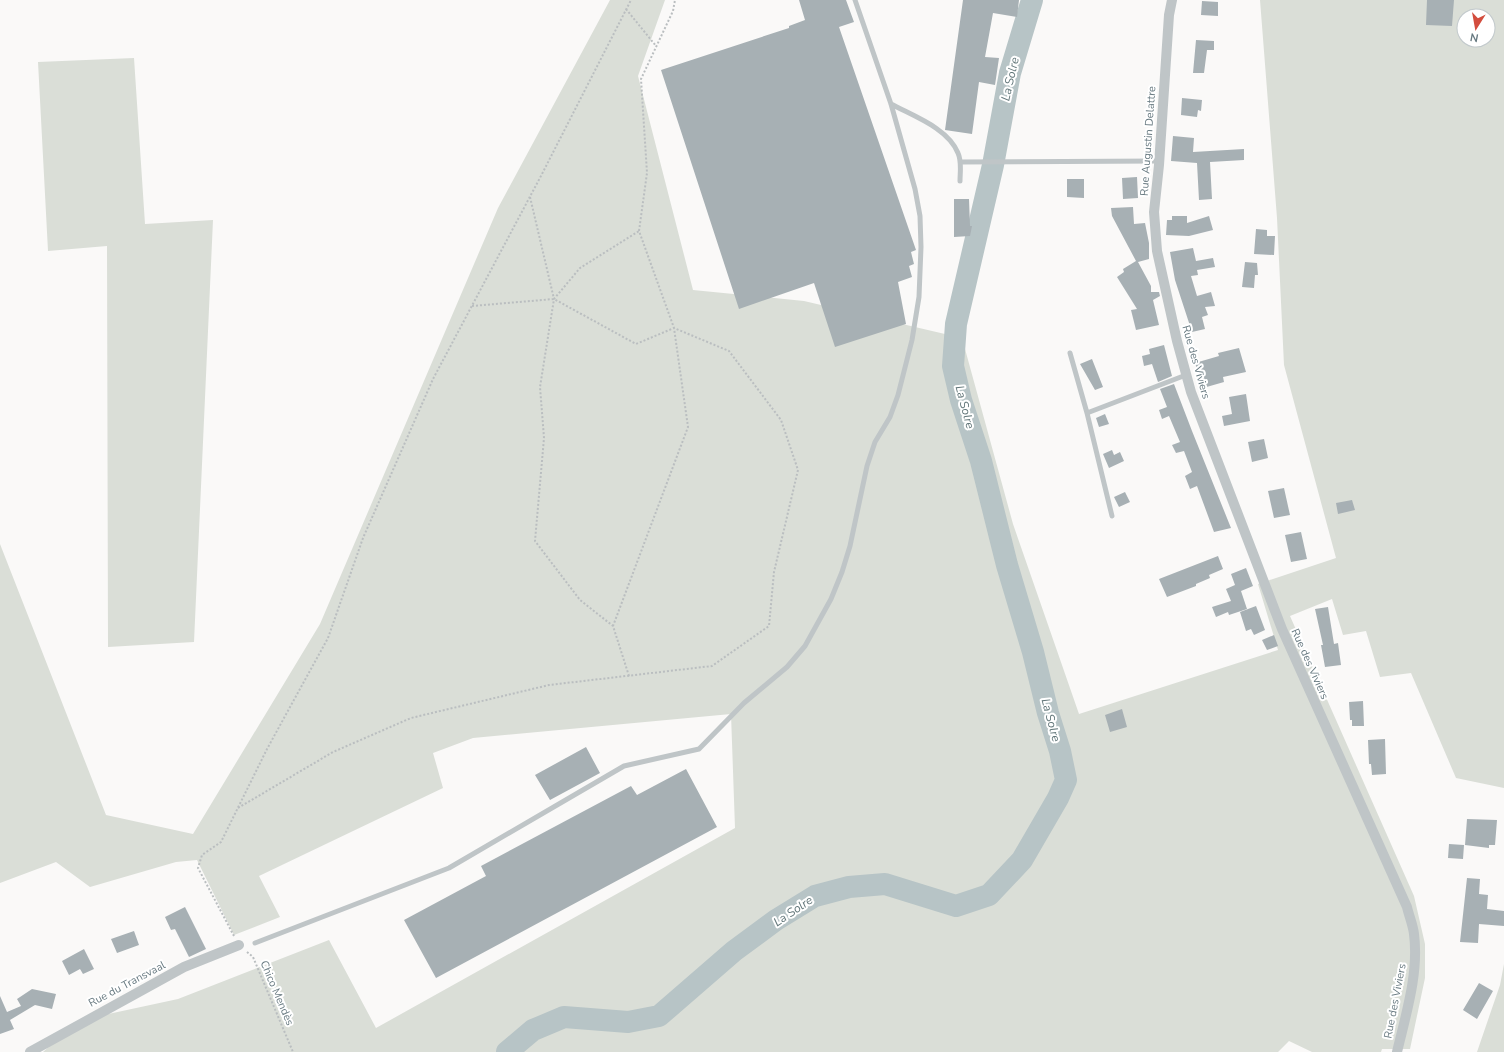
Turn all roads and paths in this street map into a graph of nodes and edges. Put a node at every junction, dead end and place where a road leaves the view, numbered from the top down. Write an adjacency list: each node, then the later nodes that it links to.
1 (630, 0): 5 (path, Chico Mendès)
2 (675, 0): 6 (path)
3 (855, 0): 7 (lane)
4 (1172, 0): 8 (street, Rue Augustin Delattre)
5 (626, 9): 6 (path); 11 (path, Chico Mendès)
6 (656, 46): 12 (path)
7 (891, 104): 9 (lane); 25 (lane)
8 (1160, 161): 9 (lane); 13 (street, Rue Augustin Delattre)
9 (960, 162): 10 (lane)
10 (960, 181)
11 (530, 196): 14 (path); 15 (path, Chico Mendès)
12 (639, 231): 14 (path); 16 (path)
13 (1164, 282): 18 (street, Rue des Viviers)
14 (554, 299): 15 (path); 16 (path); 21 (path)
15 (472, 306): 23 (path, Chico Mendès)
16 (674, 328): 21 (path); 22 (path)
17 (1070, 353): 19 (lane)
18 (1186, 375): 19 (lane); 28 (street, Rue des Viviers)
19 (1087, 413): 20 (lane)
20 (1112, 516)
21 (613, 626): 22 (path)
22 (629, 676): 23 (path)
23 (238, 808): 24 (path, Chico Mendès)
24 (238, 943): 26 (street, Rue du Transvaal); 27 (path, Chico Mendès)
25 (255, 944)
26 (30, 1052)
27 (293, 1052)
28 (1397, 1052)

